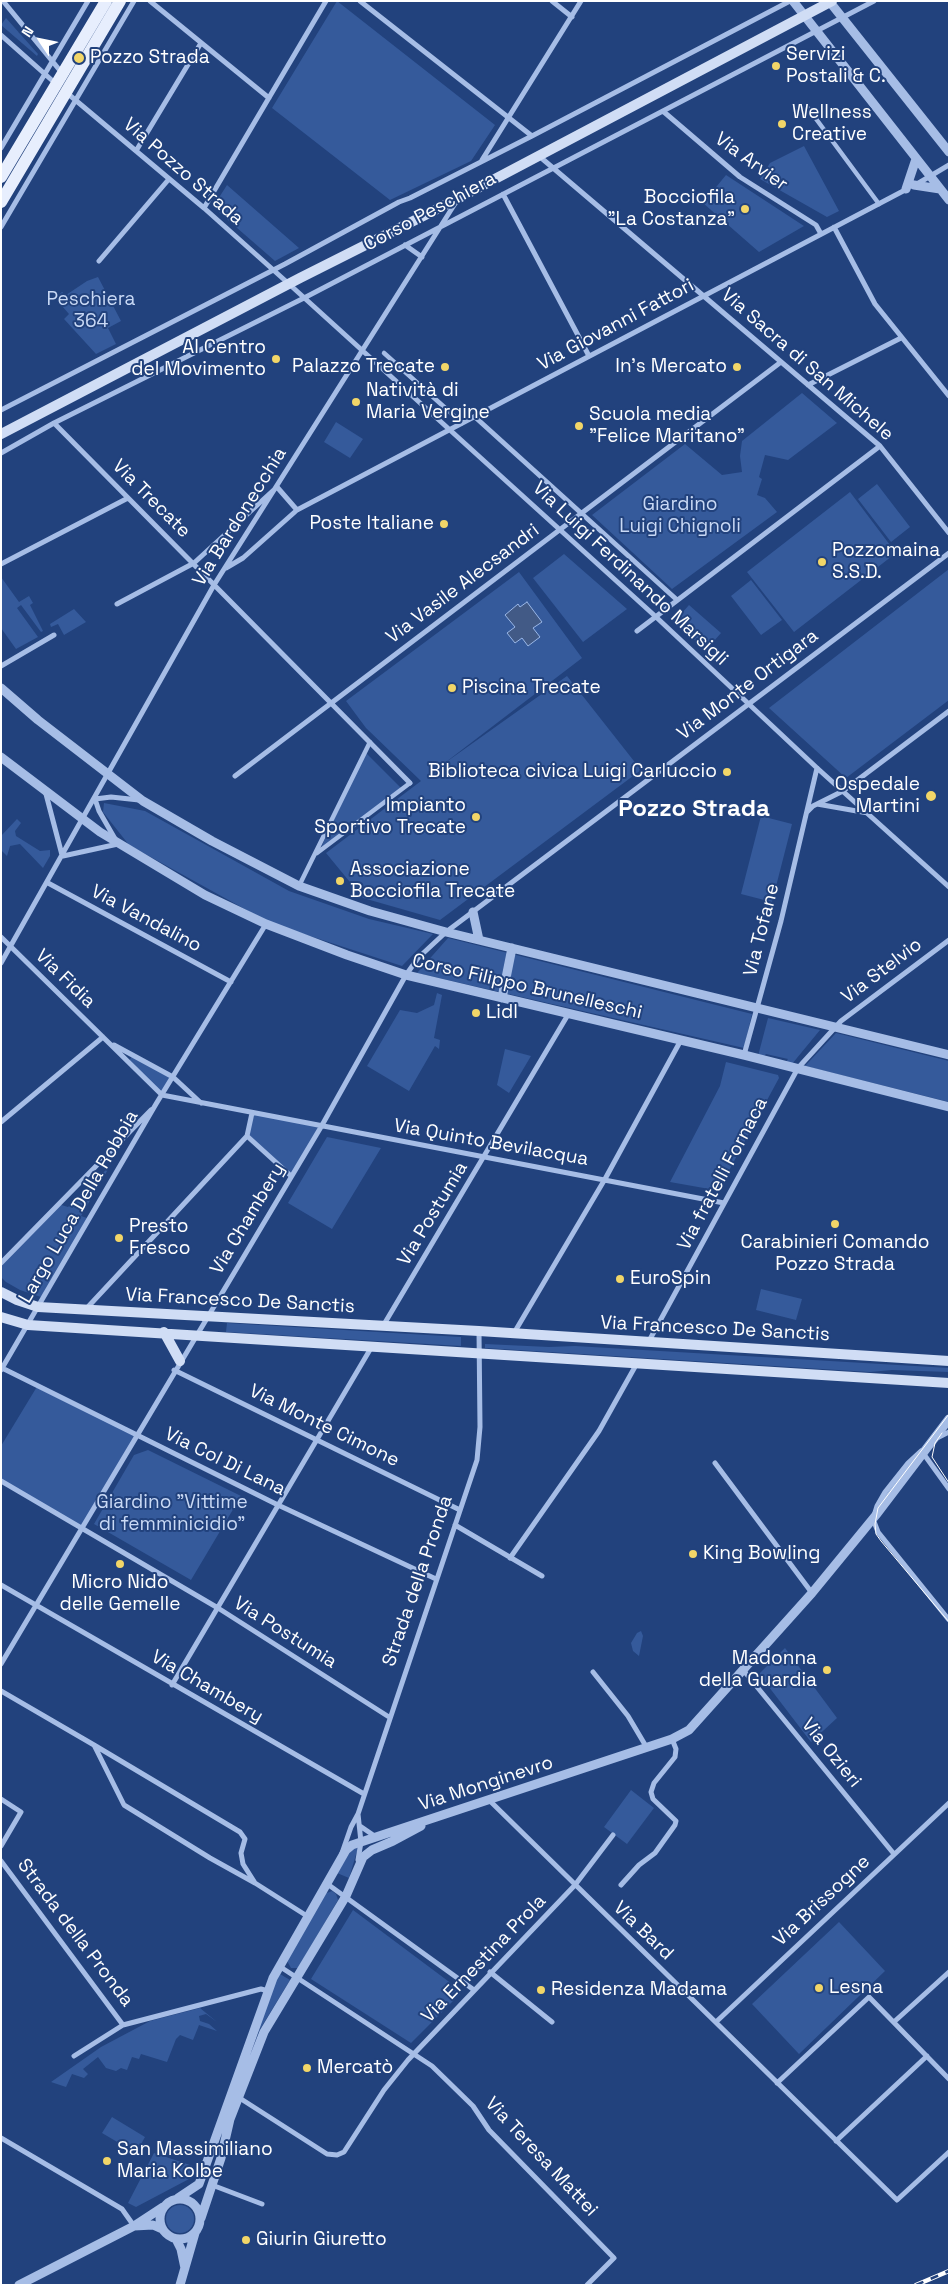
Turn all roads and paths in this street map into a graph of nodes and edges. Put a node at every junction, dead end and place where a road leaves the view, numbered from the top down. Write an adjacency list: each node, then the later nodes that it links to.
1 (3, 1): 20 (street)
2 (88, 1): 20 (street)
3 (106, 1): 22 (main road)
4 (120, 1): 22 (main road)
5 (134, 1): 22 (street)
6 (150, 1): 19 (street)
7 (326, 1): 23 (street)
8 (360, 1): 26 (street)
9 (552, 1): 14 (street)
10 (581, 1): 14 (street)
11 (791, 1): 15 (street); 27 (street, Corso Peschiera)
12 (874, 1): 16 (street, Corso Peschiera)
13 (830, 2): 15 (main road, Corso Peschiera); 16 (street)
14 (572, 16): 26 (street)
15 (804, 16): 17 (street); 31 (main road, Corso Peschiera)
16 (842, 18): 17 (street, Corso Peschiera); 30 (street)
17 (816, 32): 25 (street, Corso Peschiera); 32 (street)
18 (1, 35): 21 (street)
19 (201, 43): 23 (street); 29 (street)
20 (52, 60): 21 (street); 22 (street)
21 (45, 74): 22 (street); 28 (street)
22 (66, 87): 29 (street, Via Pozzo Strada); 36 (main road); 44 (main road); 48 (street)
23 (269, 98): 46 (street)
24 (808, 108): 45 (street)
25 (664, 112): 35 (street, Corso Peschiera); 50 (street, Via Arvier)
26 (508, 118): 27 (street); 33 (street)
27 (532, 136): 33 (street, Corso Peschiera)
28 (1, 148)
29 (136, 151): 38 (street, Via Pozzo Strada)
30 (949, 152)
31 (539, 156): 35 (street, Via Sacra di San Michele); 42 (main road, Corso Peschiera)
32 (916, 159): 37 (street); 39 (street)
33 (481, 161): 54 (street, Corso Peschiera)
34 (949, 165): 37 (street, Via Giovanni Fattori)
35 (552, 167): 41 (street, Corso Peschiera); 56 (street, Via Sacra di San Michele)
36 (1, 177)
37 (930, 177): 39 (street, Via Giovanni Fattori); 40 (street)
38 (169, 179): 46 (street, Via Pozzo Strada); 53 (street)
39 (910, 187): 40 (street); 45 (street, Via Giovanni Fattori)
40 (940, 189): 43 (street)
41 (503, 194): 47 (street, Corso Peschiera); 61 (street)
42 (457, 199): 47 (street, Via Bardonecchia); 55 (main road, Corso Peschiera)
43 (949, 200)
44 (1, 202)
45 (879, 204): 49 (street, Via Giovanni Fattori)
46 (204, 208): 54 (street, Via Pozzo Strada)
47 (442, 226): 51 (street, Corso Peschiera); 52 (street, Via Bardonecchia)
48 (1, 227)
49 (834, 227): 50 (street, Via Giovanni Fattori); 58 (street)
50 (821, 234): 56 (street, Via Giovanni Fattori)
51 (405, 245): 52 (street); 57 (street, Corso Peschiera)
52 (422, 257): 59 (street, Via Bardonecchia)
53 (99, 261)
54 (274, 270): 55 (street, Via Pozzo Strada); 65 (street, Corso Peschiera)
55 (289, 284): 57 (street, Via Luigi Ferdinando Marsigli); 70 (main road, Corso Peschiera)
56 (704, 295): 61 (street, Via Giovanni Fattori); 62 (street, Via Sacra di San Michele)
57 (304, 298): 59 (street, Via Luigi Ferdinando Marsigli); 67 (street, Corso Peschiera)
58 (901, 338): 63 (street); 64 (street)
59 (363, 350): 69 (street, Via Luigi Ferdinando Marsigli); 73 (street, Via Bardonecchia)
60 (384, 353): 68 (street)
61 (589, 356): 66 (street, Via Giovanni Fattori)
62 (781, 362): 63 (street, Via Sacra di San Michele); 76 (street, Via Vasile Alecsandri)
63 (808, 385): 71 (street, Via Sacra di San Michele)
64 (949, 396)
65 (1, 410)
66 (475, 417): 68 (street, Via Giovanni Fattori); 76 (street, Via Luigi Ferdinando Marsigli)
67 (54, 423): 72 (street, Corso Peschiera); 74 (street, Via Trecate)
68 (462, 424): 69 (street, Via Giovanni Fattori)
69 (450, 429): 75 (street, Via Giovanni Fattori); 77 (street, Via Luigi Ferdinando Marsigli)
70 (1, 434)
71 (880, 446): 78 (street, Via Sacra di San Michele); 84 (street)
72 (1, 453)
73 (277, 487): 75 (street); 80 (street); 82 (street, Via Bardonecchia)
74 (128, 498): 80 (street, Via Trecate); 81 (street)
75 (297, 510): 82 (street, Via Giovanni Fattori)
76 (580, 513): 77 (street, Via Vasile Alecsandri); 84 (street, Via Luigi Ferdinando Marsigli)
77 (560, 530): 86 (street, Via Luigi Ferdinando Marsigli); 91 (street, Via Vasile Alecsandri)
78 (949, 533)
79 (949, 552): 92 (street, Via Monte Ortigara)
80 (194, 563): 83 (street, Via Trecate); 85 (street)
81 (1, 564)
82 (225, 568): 83 (street, Via Bardonecchia)
83 (214, 586): 91 (street, Via Trecate); 97 (street, Via Bardonecchia)
84 (676, 600): 86 (street)
85 (117, 604)
86 (655, 616): 87 (street); 92 (street, Via Luigi Ferdinando Marsigli)
87 (637, 631)
88 (54, 635): 89 (street)
89 (1, 666)
90 (1, 688): 97 (street, Corso Filippo Brunelleschi)
91 (330, 703): 94 (street, Via Trecate); 98 (street)
92 (749, 703): 96 (street, Via Luigi Ferdinando Marsigli); 114 (street, Via Monte Ortigara)
93 (949, 711): 100 (street)
94 (370, 742): 99 (street, Via Trecate); 109 (street)
95 (1, 757): 101 (street, Corso Filippo Brunelleschi)
96 (817, 768): 100 (street, Via Luigi Ferdinando Marsigli); 105 (street, Via Tofane)
97 (108, 774): 102 (street, Via Bardonecchia); 103 (street, Corso Filippo Brunelleschi)
98 (235, 776)
99 (410, 783): 109 (street)
100 (843, 790): 104 (street); 106 (street, Via Luigi Ferdinando Marsigli)
101 (46, 794): 107 (street, Corso Filippo Brunelleschi); 110 (street)
102 (95, 799): 103 (street, Corso Filippo Brunelleschi); 107 (street); 108 (street, Corso Filippo Brunelleschi)
103 (143, 801): 112 (street, Corso Filippo Brunelleschi)
104 (817, 804): 105 (street); 106 (street)
105 (807, 812): 126 (street, Via Tofane)
106 (868, 813): 113 (street, Via Luigi Ferdinando Marsigli)
107 (83, 820): 108 (street, Corso Filippo Brunelleschi); 110 (street)
108 (118, 844): 110 (street); 115 (street, Corso Filippo Brunelleschi)
109 (316, 853): 112 (street)
110 (62, 856): 111 (street)
111 (48, 883): 120 (street); 124 (street, Via Vandalino)
112 (299, 886): 116 (street, Corso Filippo Brunelleschi)
113 (949, 887)
114 (472, 912): 116 (street, Via Monte Ortigara); 118 (street)
115 (266, 924): 123 (street, Corso Filippo Brunelleschi); 124 (street, Largo Luca Della Robbia)
116 (446, 932): 118 (street, Corso Filippo Brunelleschi); 123 (street, Via Chambery)
117 (1, 937): 120 (street, Via Fidia)
118 (479, 940): 121 (street, Corso Filippo Brunelleschi)
119 (949, 940): 128 (street, Via Stelvio)
120 (11, 946): 122 (street); 129 (street, Via Fidia)
121 (512, 948): 125 (street); 126 (street, Corso Filippo Brunelleschi)
122 (1, 963)
123 (406, 975): 125 (street, Corso Filippo Brunelleschi); 142 (street, Via Chambery)
124 (231, 982): 135 (street, Largo Luca Della Robbia)
125 (502, 998): 127 (street, Corso Filippo Brunelleschi)
126 (758, 1009): 128 (street, Corso Filippo Brunelleschi); 132 (street, Via Tofane)
127 (569, 1013): 130 (street, Corso Filippo Brunelleschi); 144 (street, Via Postumia)
128 (834, 1028): 133 (street, Corso Filippo Brunelleschi); 134 (street, Via fratelli Fornaca)
129 (103, 1037): 131 (street, Via Fidia); 141 (street)
130 (681, 1040): 132 (street, Corso Filippo Brunelleschi); 146 (street)
131 (109, 1042): 135 (street, Via Fidia); 136 (street, Via Fidia)
132 (744, 1055): 134 (street, Corso Filippo Brunelleschi)
133 (949, 1055)
134 (798, 1068): 139 (street, Corso Filippo Brunelleschi); 147 (street, Via fratelli Fornaca)
135 (174, 1077): 136 (street, Largo Luca Della Robbia); 137 (street)
136 (162, 1095): 137 (street, Via Quinto Bevilacqua); 138 (street, Largo Luca Della Robbia)
137 (202, 1103): 140 (street, Via Quinto Bevilacqua)
138 (156, 1104): 148 (street, Largo Luca Della Robbia); 150 (street, Largo Luca Della Robbia)
139 (949, 1106)
140 (252, 1113): 142 (street, Via Quinto Bevilacqua); 143 (street)
141 (1, 1122)
142 (321, 1127): 144 (street, Via Quinto Bevilacqua); 145 (street, Via Chambery)
143 (247, 1136): 145 (street); 151 (street)
144 (485, 1157): 146 (street, Via Quinto Bevilacqua); 155 (street, Via Postumia)
145 (291, 1176): 152 (street, Via Chambery)
146 (606, 1179): 147 (street, Via Quinto Bevilacqua); 159 (street)
147 (724, 1203): 160 (street, Via fratelli Fornaca)
148 (1, 1263)
149 (1, 1292): 150 (main road, Via Francesco De Sanctis)
150 (38, 1307): 151 (main road, Via Francesco De Sanctis); 154 (street, Largo Luca Della Robbia)
151 (86, 1309): 152 (main road, Via Francesco De Sanctis)
152 (207, 1315): 155 (main road, Via Francesco De Sanctis); 158 (street, Via Chambery)
153 (1, 1316): 154 (main road, Via Francesco De Sanctis)
154 (28, 1325): 157 (main road, Via Francesco De Sanctis); 166 (street, Largo Luca Della Robbia)
155 (383, 1326): 156 (main road, Via Francesco De Sanctis)
156 (480, 1331): 159 (main road, Via Francesco De Sanctis); 162 (street)
157 (164, 1332): 158 (main road, Via Francesco De Sanctis); 163 (main road)
158 (196, 1334): 161 (main road, Via Francesco De Sanctis); 163 (street, Via Chambery)
159 (514, 1334): 160 (main road, Via Francesco De Sanctis)
160 (648, 1343): 164 (main road, Via Francesco De Sanctis)
161 (371, 1348): 162 (main road, Via Francesco De Sanctis); 172 (street, Via Postumia)
162 (480, 1354): 165 (main road, Via Francesco De Sanctis); 179 (street, Strada della Pronda)
163 (180, 1361): 167 (street, Via Chambery)
164 (949, 1361)
165 (636, 1364): 168 (main road, Via Francesco De Sanctis); 183 (street)
166 (2, 1369): 171 (street, Via Col Di Lana)
167 (174, 1370): 171 (street, Via Chambery); 172 (street, Via Monte Cimone)
168 (949, 1383)
169 (949, 1419): 173 (street, Via Monginevro)
170 (949, 1432): 173 (street, Via Monginevro)
171 (136, 1435): 178 (street, Via Col Di Lana); 182 (street, Via Chambery)
172 (317, 1439): 178 (street, Via Postumia); 179 (street, Via Monte Cimone)
173 (932, 1440): 174 (street, Via Monginevro); 180 (street, Via Monginevro)
174 (923, 1452): 177 (street); 180 (street, Via Monginevro)
175 (715, 1463): 187 (street)
176 (1, 1481): 182 (street)
177 (949, 1490)
178 (278, 1505): 185 (street, Via Col Di Lana); 189 (street, Via Postumia)
179 (460, 1510): 181 (street, Strada della Pronda)
180 (873, 1519): 187 (street, Via Monginevro); 190 (street)
181 (455, 1525): 183 (street); 185 (street, Strada della Pronda)
182 (82, 1528): 188 (street, Via Chambery); 189 (street)
183 (510, 1558): 184 (street)
184 (542, 1576)
185 (436, 1580): 196 (street, Strada della Pronda)
186 (1, 1585): 188 (street)
187 (812, 1593): 192 (street, Via Monginevro)
188 (36, 1605): 191 (street, Via Chambery); 194 (street, Via Chambery)
189 (218, 1608): 194 (street); 196 (street, Via Postumia)
190 (949, 1620)
191 (1, 1664)
192 (744, 1670): 197 (street, Via Monginevro); 211 (street, Via Ozieri)
193 (593, 1672): 199 (street)
194 (172, 1685): 200 (street, Via Chambery)
195 (1, 1691): 198 (street)
196 (389, 1717): 200 (street, Strada della Pronda)
197 (672, 1739): 199 (street, Via Monginevro); 218 (street)
198 (94, 1745): 215 (street); 215 (street)
199 (647, 1748): 202 (street, Via Monginevro)
200 (364, 1794): 204 (street, Strada della Pronda)
201 (1, 1799): 210 (street, Strada della Pronda)
202 (489, 1800): 205 (street, Via Monginevro); 217 (street, Via Bard)
203 (949, 1803): 211 (street, Via Brissogne)
204 (358, 1814): 206 (street, Strada della Pronda); 212 (street, Strada della Pronda)
205 (431, 1820): 208 (street, Via Monginevro); 214 (street)
206 (360, 1826): 208 (street); 209 (street, Strada della Pronda)
207 (613, 1835): 217 (street, Via Ernestina Prola)
208 (376, 1837): 209 (street, Via Monginevro)
209 (361, 1842): 212 (street, Via Monginevro); 214 (street, Strada della Pronda)
210 (1, 1846)
211 (894, 1854): 229 (street, Via Brissogne)
212 (340, 1857): 216 (street, Strada della Pronda)
213 (1, 1861): 230 (street, Strada della Pronda)
214 (358, 1866): 219 (street)
215 (255, 1882): 220 (street)
216 (326, 1883): 219 (street); 220 (street, Strada della Pronda)
217 (575, 1885): 222 (street, Via Ernestina Prola); 229 (street, Via Bard)
218 (621, 1885)
219 (346, 1896): 224 (street); 226 (street)
220 (307, 1916): 221 (street, Strada della Pronda)
221 (279, 1966): 224 (street); 225 (street, Strada della Pronda)
222 (490, 1972): 226 (street, Via Ernestina Prola); 228 (street)
223 (949, 1972): 227 (street)
224 (297, 1978): 231 (street, Via Teresa Mattei); 236 (street)
225 (268, 1990): 230 (street, Strada della Pronda); 239 (street, Strada della Pronda)
226 (474, 1990): 231 (street, Via Ernestina Prola)
227 (895, 2021): 233 (street); 235 (street)
228 (552, 2022)
229 (716, 2022): 235 (street, Via Bard)
230 (123, 2025): 232 (street, Strada della Pronda)
231 (414, 2054): 236 (street); 254 (street, Via Teresa Mattei)
232 (74, 2056)
233 (927, 2056): 234 (street); 238 (street)
234 (949, 2079)
235 (777, 2082): 238 (street, Via Bard)
236 (238, 2097): 241 (street)
237 (1, 2138): 247 (street)
238 (836, 2141): 240 (street, Via Bard)
239 (211, 2151): 241 (street); 243 (street, Strada della Pronda)
240 (949, 2152)
241 (221, 2158): 242 (street)
242 (212, 2185): 244 (street); 246 (street)
243 (178, 2198): 245 (street); 246 (street)
244 (262, 2204)
245 (163, 2206): 247 (street); 248 (street)
246 (201, 2218): 249 (street)
247 (134, 2226): 248 (street); 252 (street)
248 (162, 2229): 250 (street)
249 (195, 2233): 250 (street); 251 (street)
250 (176, 2239): 251 (street)
251 (185, 2269): 253 (street)
252 (19, 2285)
253 (180, 2285)
254 (587, 2285)

